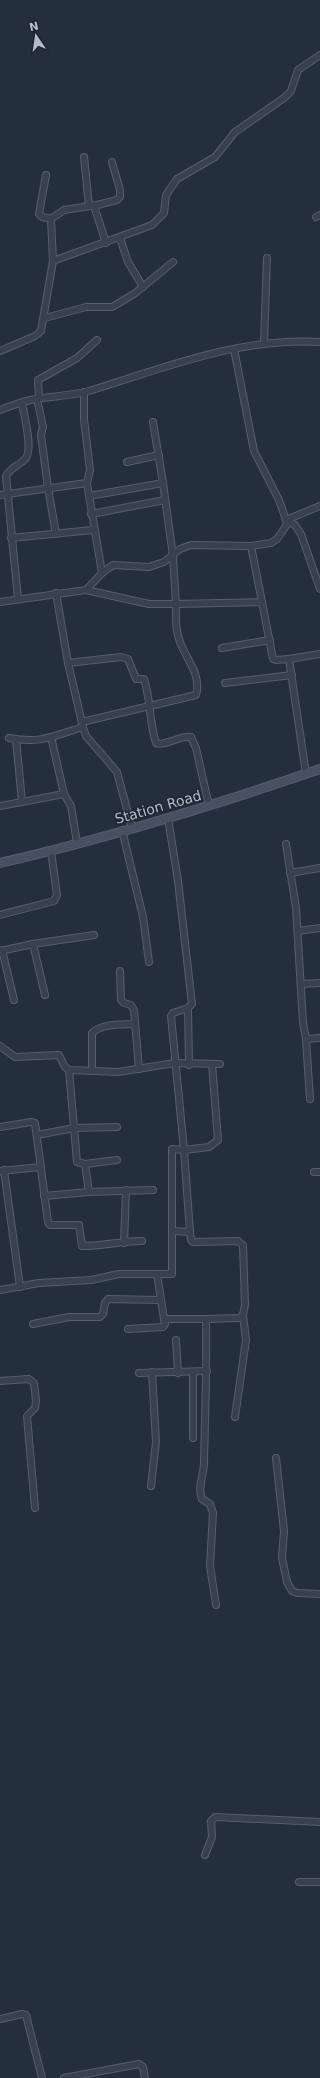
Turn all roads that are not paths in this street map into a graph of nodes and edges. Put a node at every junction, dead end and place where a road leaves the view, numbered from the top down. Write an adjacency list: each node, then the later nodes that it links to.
1 (320, 55): 8 (street)
2 (84, 157): 5 (street)
3 (112, 162): 6 (street)
4 (46, 175): 7 (street)
5 (89, 206): 6 (street); 7 (street)
6 (97, 206): 9 (street)
7 (51, 219): 11 (street)
8 (120, 238): 9 (street); 13 (street)
9 (106, 243): 11 (street)
10 (267, 258): 17 (street)
11 (53, 261): 14 (street)
12 (173, 262): 13 (street)
13 (143, 287): 14 (street)
14 (45, 318): 19 (street)
15 (97, 340): 21 (street)
16 (320, 342): 17 (street)
17 (264, 344): 18 (street)
18 (234, 349): 20 (street); 36 (street)
19 (0, 351)
20 (84, 392): 21 (street); 28 (street)
21 (38, 399): 22 (street); 29 (street)
22 (22, 403): 23 (street); 30 (street)
23 (0, 410)
24 (153, 422): 25 (street)
25 (159, 455): 26 (street); 27 (street)
26 (127, 462)
27 (163, 482): 32 (street); 33 (street)
28 (86, 483): 29 (street); 32 (street)
29 (48, 488): 30 (street); 38 (street)
30 (8, 494): 31 (street); 39 (street)
31 (0, 495)
32 (89, 496): 35 (street)
33 (165, 500): 35 (street); 41 (street)
34 (320, 506): 36 (street)
35 (91, 514): 37 (street)
36 (286, 520): 40 (street); 43 (street)
37 (93, 530): 38 (street); 42 (street)
38 (56, 534): 39 (street)
39 (12, 538): 46 (street)
40 (251, 546): 41 (street); 48 (street)
41 (173, 556): 42 (street); 49 (street)
42 (102, 573): 44 (street)
43 (320, 589)
44 (86, 590): 45 (street); 49 (street)
45 (56, 593): 46 (street); 54 (street)
46 (18, 599): 47 (street)
47 (0, 602)
48 (262, 602): 49 (street); 50 (street)
49 (176, 604): 57 (street)
50 (270, 640): 51 (street); 53 (street)
51 (222, 648)
52 (320, 654): 53 (street)
53 (289, 659): 55 (street)
54 (68, 663): 57 (street); 58 (street)
55 (292, 675): 56 (street); 63 (street)
56 (225, 683)
57 (149, 706): 58 (street); 67 (street)
58 (82, 725): 59 (street); 69 (street)
59 (51, 737): 61 (street); 64 (street)
60 (9, 738): 61 (street)
61 (16, 739): 65 (street)
62 (320, 769): 63 (main road, Station Road)
63 (306, 774): 67 (main road, Station Road)
64 (64, 794): 65 (street); 71 (street)
65 (22, 802): 66 (street)
66 (0, 806)
67 (209, 806): 68 (main road, Station Road)
68 (168, 818): 69 (main road, Station Road); 89 (street)
69 (132, 828): 70 (main road, Station Road)
70 (122, 830): 71 (main road, Station Road); 83 (street)
71 (77, 843): 73 (main road, Station Road)
72 (286, 844): 76 (street)
73 (51, 850): 74 (main road, Station Road); 77 (street)
74 (0, 862)
75 (320, 868): 76 (street)
76 (290, 873): 79 (street)
77 (0, 915)
78 (320, 928): 79 (street)
79 (298, 931): 86 (street)
80 (94, 936): 81 (street)
81 (33, 944): 82 (street); 87 (street)
82 (1, 951): 88 (street)
83 (149, 962)
84 (120, 971): 90 (street)
85 (320, 983): 86 (street)
86 (301, 984): 92 (street)
87 (45, 995)
88 (14, 1000)
89 (188, 1008): 94 (street); 95 (street)
90 (135, 1024): 99 (street); 100 (street)
91 (320, 1038): 92 (street)
92 (306, 1039): 101 (street)
93 (0, 1046): 98 (street)
94 (175, 1063): 95 (street); 99 (street); 106 (street)
95 (189, 1064): 96 (street)
96 (212, 1064): 97 (street); 106 (street)
97 (220, 1064)
98 (69, 1070): 100 (street); 103 (street)
99 (139, 1070): 100 (street)
100 (92, 1071)
101 (310, 1099)
102 (0, 1127): 105 (street)
103 (74, 1128): 104 (street); 105 (street); 108 (street)
104 (118, 1128)
105 (37, 1135): 109 (street)
106 (184, 1150): 115 (street); 116 (street)
107 (116, 1160): 108 (street)
108 (84, 1164): 113 (street)
109 (41, 1167): 110 (street); 114 (street)
110 (2, 1170): 120 (street)
111 (126, 1190): 112 (street); 113 (street); 118 (street)
112 (153, 1190)
113 (89, 1192): 114 (street)
114 (44, 1196): 118 (street)
115 (172, 1231): 116 (street); 119 (street)
116 (190, 1232): 123 (street)
117 (142, 1241): 118 (street)
118 (124, 1243)
119 (157, 1274): 120 (street); 122 (street)
120 (20, 1287): 121 (street)
121 (0, 1290)
122 (160, 1300): 124 (street); 126 (street)
123 (244, 1315): 125 (street); 135 (street)
124 (164, 1319): 125 (street); 127 (street)
125 (206, 1319): 129 (street)
126 (33, 1324)
127 (128, 1329)
128 (176, 1340): 133 (street)
129 (207, 1371): 131 (street); 141 (street)
130 (152, 1372): 132 (street); 133 (street); 138 (street)
131 (193, 1372): 133 (street); 136 (street)
132 (139, 1373)
133 (178, 1373)
134 (0, 1381): 139 (street)
135 (235, 1417)
136 (193, 1438)
137 (276, 1458): 140 (street)
138 (151, 1486)
139 (35, 1508)
140 (320, 1594)
141 (216, 1605)
142 (320, 1822): 143 (street)
143 (205, 1855)
144 (299, 1882): 145 (street)
145 (320, 1882)
146 (0, 2019): 147 (street)
147 (42, 2078)
148 (64, 2078): 149 (street)
149 (146, 2078)

